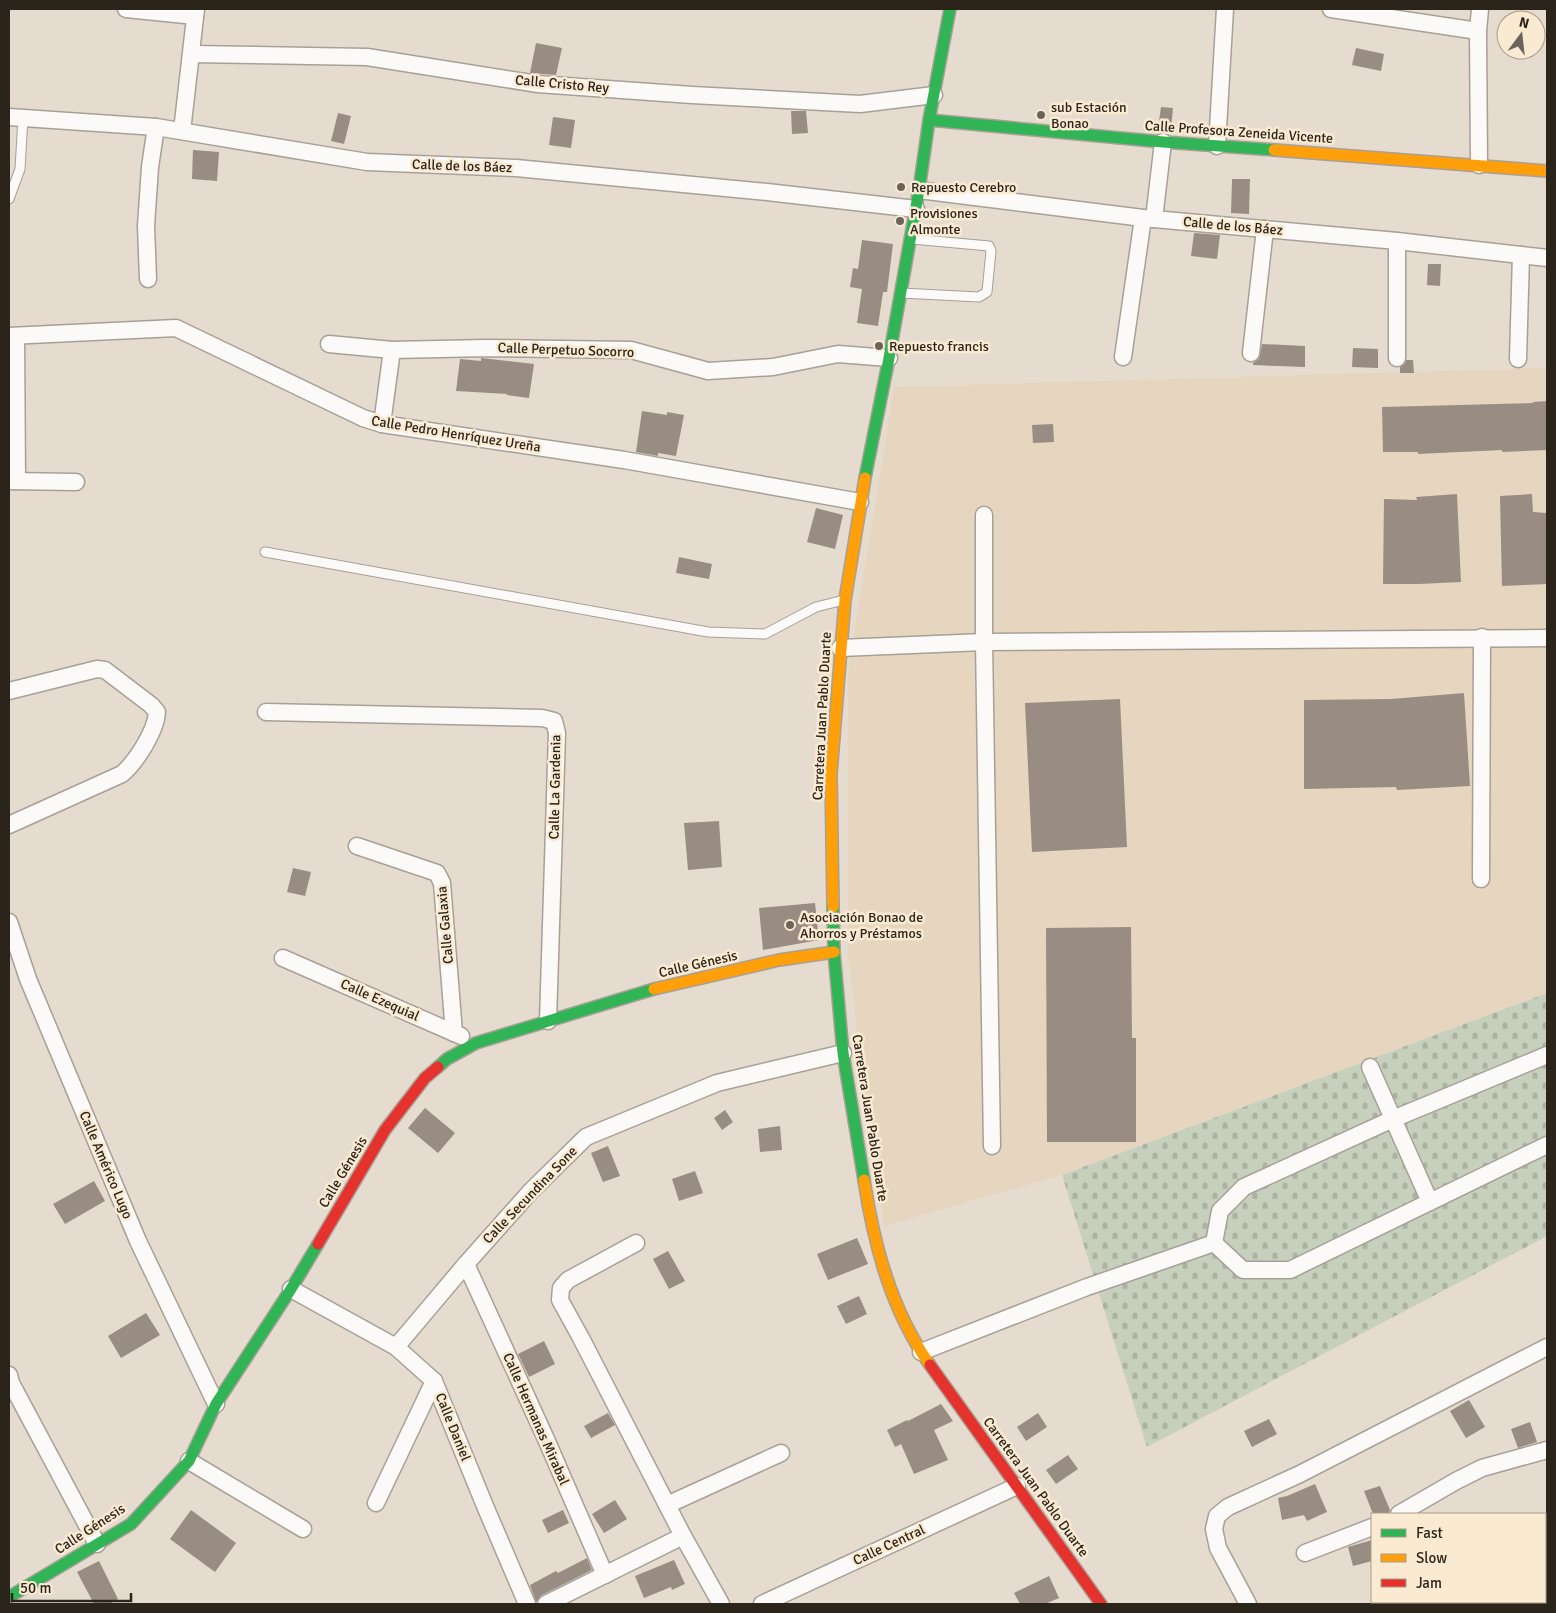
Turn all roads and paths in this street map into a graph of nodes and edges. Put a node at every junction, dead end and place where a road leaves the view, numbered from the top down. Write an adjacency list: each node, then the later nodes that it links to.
1 (126, 9): 7 (street)
2 (950, 9): 10 (street, Carretera Juan Pablo Duarte)
3 (1225, 9): 16 (street)
4 (1331, 9): 6 (street)
5 (1480, 9): 8 (street)
6 (1349, 10): 8 (street)
7 (195, 12): 9 (street)
8 (1478, 32): 17 (street)
9 (191, 54): 10 (street, Calle Cristo Rey); 14 (street)
10 (934, 95): 12 (street, Carretera Juan Pablo Duarte)
11 (16, 118): 13 (street, Calle de los Báez); 20 (lane)
12 (929, 120): 15 (street, Calle Profesora Zeneida Vicente); 19 (street, Carretera Juan Pablo Duarte)
13 (156, 127): 14 (street, Calle de los Báez); 28 (street)
14 (182, 131): 21 (street, Calle de los Báez)
15 (1163, 142): 16 (street, Calle Profesora Zeneida Vicente); 22 (street)
16 (1217, 146): 17 (street, Calle Profesora Zeneida Vicente)
17 (1479, 165): 18 (street, Calle Profesora Zeneida Vicente)
18 (1547, 171)
19 (919, 190): 21 (street, Carretera Juan Pablo Duarte); 22 (street, Calle de los Báez)
20 (9, 199)
21 (916, 209): 24 (street, Carretera Juan Pablo Duarte)
22 (1149, 218): 23 (street, Calle de los Báez); 34 (street)
23 (1265, 229): 25 (street, Calle de los Báez); 33 (street)
24 (910, 239): 29 (street, Carretera Juan Pablo Duarte); 29 (lane)
25 (1397, 241): 26 (street, Calle de los Báez); 36 (street)
26 (1521, 255): 27 (street, Calle de los Báez); 37 (street)
27 (1547, 258)
28 (148, 279)
29 (900, 294): 35 (street, Carretera Juan Pablo Duarte)
30 (12, 336): 38 (street, Calle Pedro Henríquez Ureña); 39 (street)
31 (329, 344): 32 (street, Calle Perpetuo Socorro)
32 (392, 350): 35 (street, Calle Perpetuo Socorro); 38 (street)
33 (1251, 353)
34 (1123, 357)
35 (889, 358): 41 (street, Carretera Juan Pablo Duarte)
36 (1397, 358)
37 (1518, 359)
38 (382, 424): 41 (street, Calle Pedro Henríquez Ureña)
39 (13, 481): 40 (street)
40 (76, 482)
41 (860, 502): 44 (street, Carretera Juan Pablo Duarte)
42 (984, 515): 47 (street)
43 (265, 552): 44 (lane)
44 (844, 600): 48 (street, Carretera Juan Pablo Duarte)
45 (1482, 637): 46 (street); 47 (street); 53 (street)
46 (1547, 638)
47 (984, 642): 48 (street); 64 (street)
48 (840, 648): 55 (street, Carretera Juan Pablo Duarte)
49 (9, 691): 51 (street)
50 (266, 712): 57 (street, Calle La Gardenia)
51 (9, 825)
52 (357, 846): 58 (street, Calle Galaxia)
53 (1481, 879)
54 (9, 922): 76 (street, Calle Américo Lugo)
55 (834, 952): 57 (street, Calle Génesis); 60 (street, Carretera Juan Pablo Duarte)
56 (283, 958): 58 (street, Calle Ezequial)
57 (548, 1021): 59 (street, Calle Génesis)
58 (454, 1033): 59 (street, Calle Ezequial)
59 (476, 1043): 70 (street, Calle Génesis)
60 (844, 1053): 69 (street, Calle Secundina Sone); 73 (street, Carretera Juan Pablo Duarte)
61 (1547, 1055): 63 (street)
62 (1370, 1067): 63 (street)
63 (1393, 1120): 66 (street); 68 (street)
64 (992, 1146)
65 (1547, 1146): 66 (street)
66 (1430, 1202): 68 (street)
67 (636, 1243): 82 (street)
68 (1214, 1243): 73 (street)
69 (466, 1264): 71 (street, Calle Secundina Sone); 89 (street, Calle Hermanas Mirabal)
70 (291, 1289): 71 (street, Calle Daniel); 76 (street, Calle Génesis)
71 (396, 1347): 75 (street, Calle Daniel)
72 (1547, 1347): 96 (street)
73 (921, 1352): 80 (street, Carretera Juan Pablo Duarte)
74 (9, 1375): 87 (street)
75 (434, 1381): 81 (street); 91 (street, Calle Daniel)
76 (216, 1404): 79 (street, Calle Génesis)
77 (1547, 1450): 83 (street)
78 (781, 1453): 82 (street)
79 (189, 1461): 85 (street); 87 (street, Calle Génesis)
80 (1017, 1486): 94 (street, Calle Central); 95 (street, Carretera Juan Pablo Duarte)
81 (376, 1503)
82 (667, 1505): 86 (street)
83 (1401, 1513)
84 (1371, 1527): 88 (street)
85 (303, 1529)
86 (683, 1536): 89 (street); 93 (street)
87 (96, 1544): 90 (street, Calle Génesis)
88 (1305, 1552)
89 (605, 1575): 92 (street)
90 (9, 1597)
91 (527, 1604)
92 (546, 1604)
93 (722, 1604)
94 (762, 1604)
95 (1101, 1604)
96 (1248, 1604)

